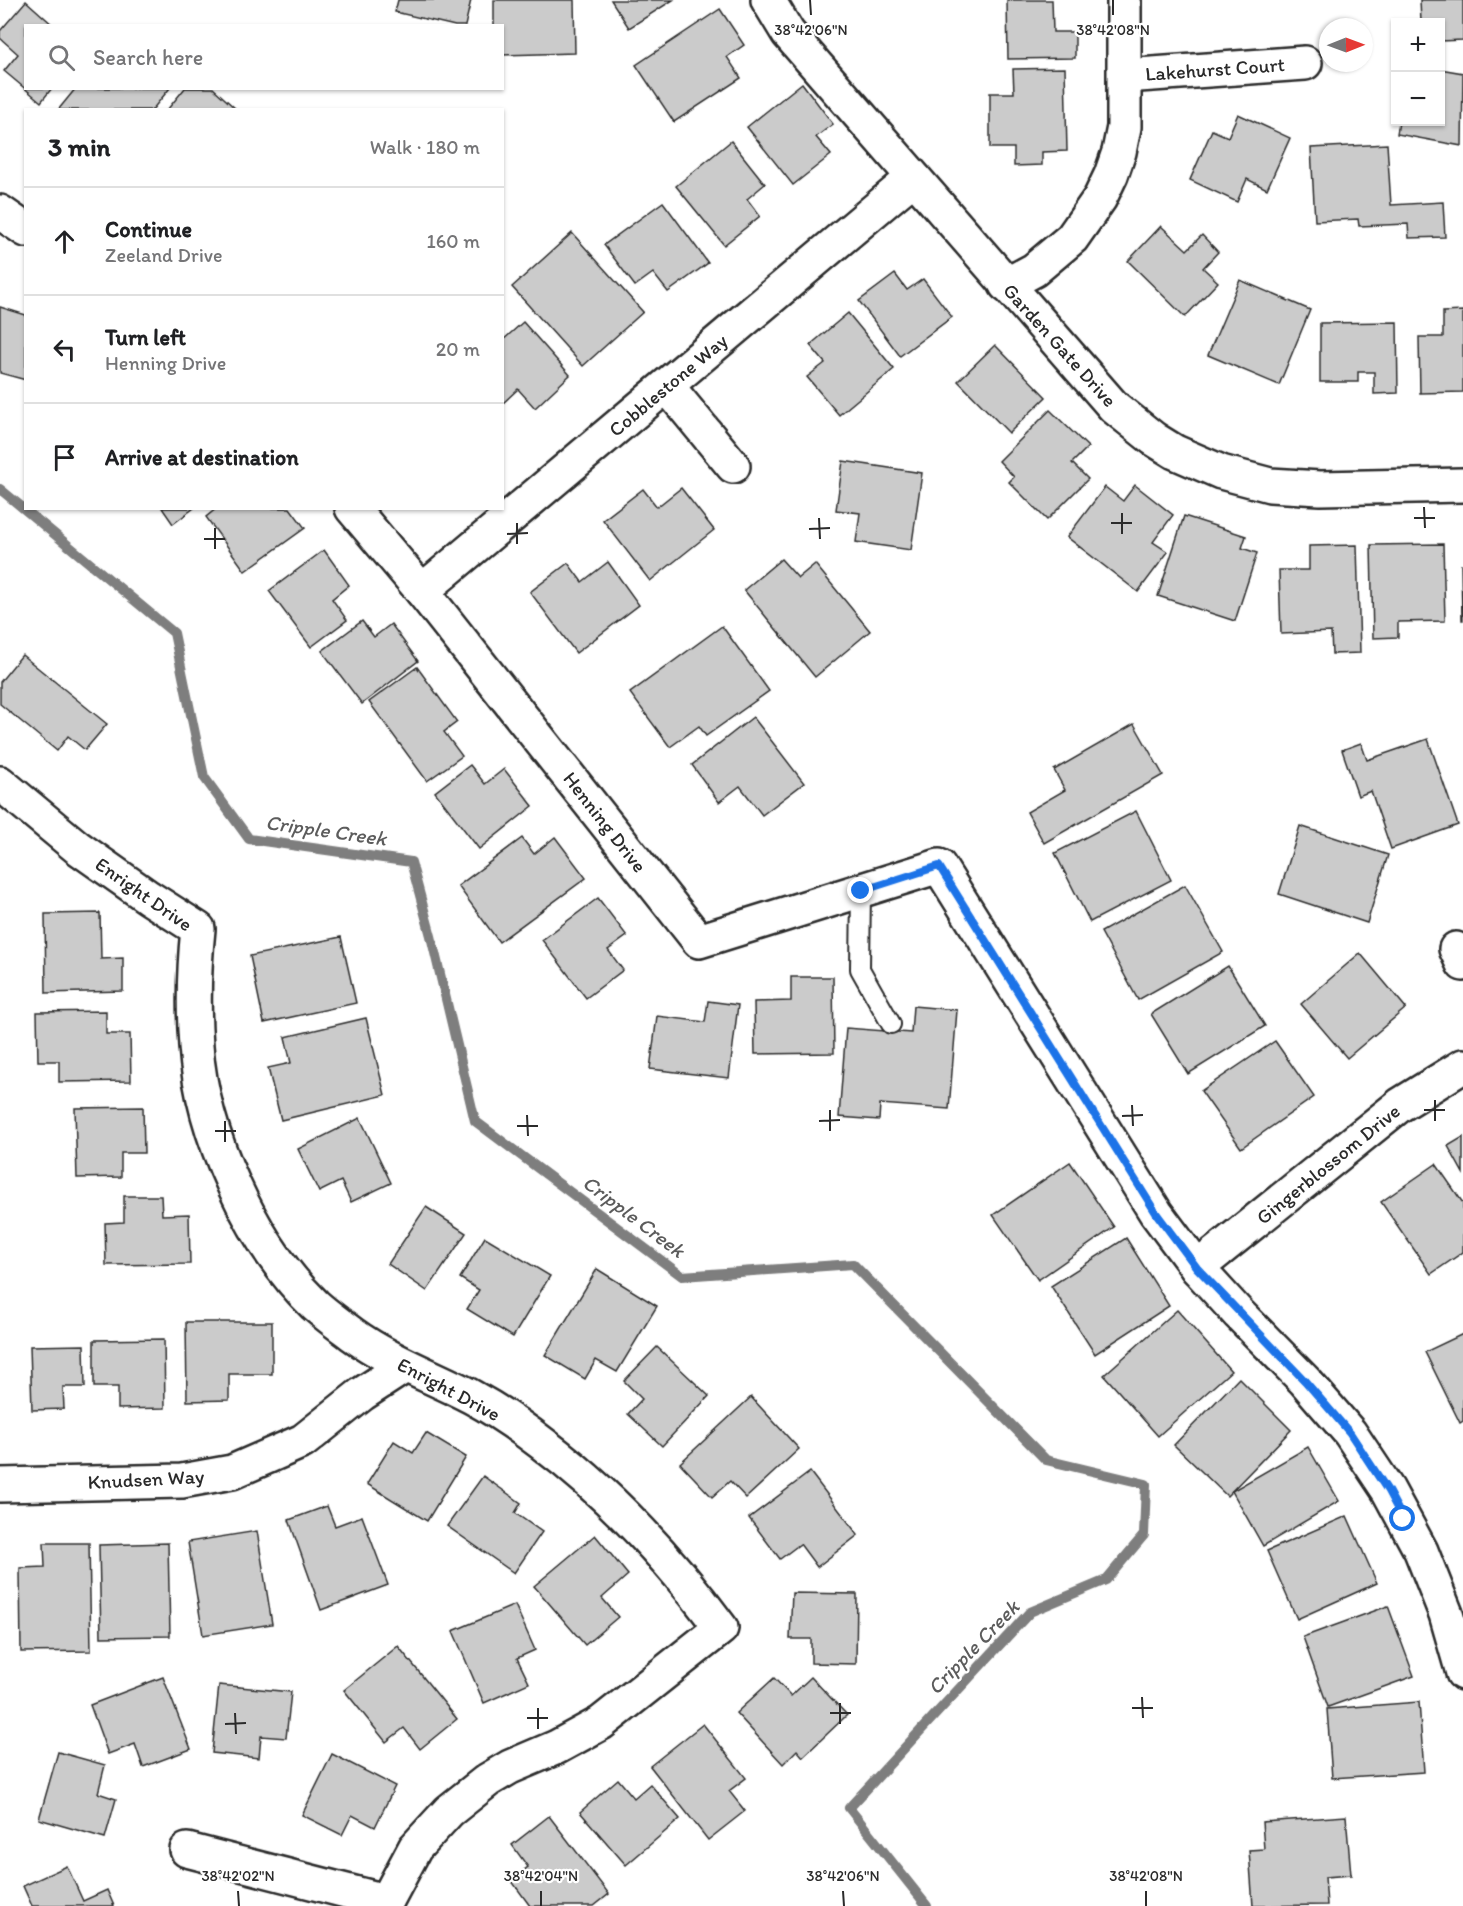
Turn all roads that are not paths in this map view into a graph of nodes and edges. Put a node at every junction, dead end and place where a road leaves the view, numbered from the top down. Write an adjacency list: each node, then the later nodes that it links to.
1 (768, 0): 5 (street, Garden Gate Drive)
2 (1124, 0): 4 (street)
3 (1305, 63): 4 (street, Lakehurst Court)
4 (1125, 76): 8 (street)
5 (913, 178): 8 (street, Garden Gate Drive); 9 (street, Cobblestone Way)
6 (0, 212): 7 (street)
7 (24, 229)
8 (1006, 285): 11 (street, Garden Gate Drive)
9 (666, 386): 10 (street); 13 (street, Cobblestone Way)
10 (733, 466)
11 (1463, 485)
12 (354, 510): 13 (street, Henning Drive)
13 (422, 591): 15 (street, Henning Drive)
14 (0, 783): 19 (street, Enright Drive)
15 (861, 891): 16 (lane); 18 (street, Henning Drive)
16 (891, 1024)
17 (1463, 1066): 18 (street, Gingerblossom Drive)
18 (1197, 1268): 21 (street)
19 (405, 1366): 20 (street, Knudsen Way); 23 (street, Enright Drive)
20 (0, 1485)
21 (1463, 1672)
22 (187, 1850): 23 (street)
23 (384, 1904)

